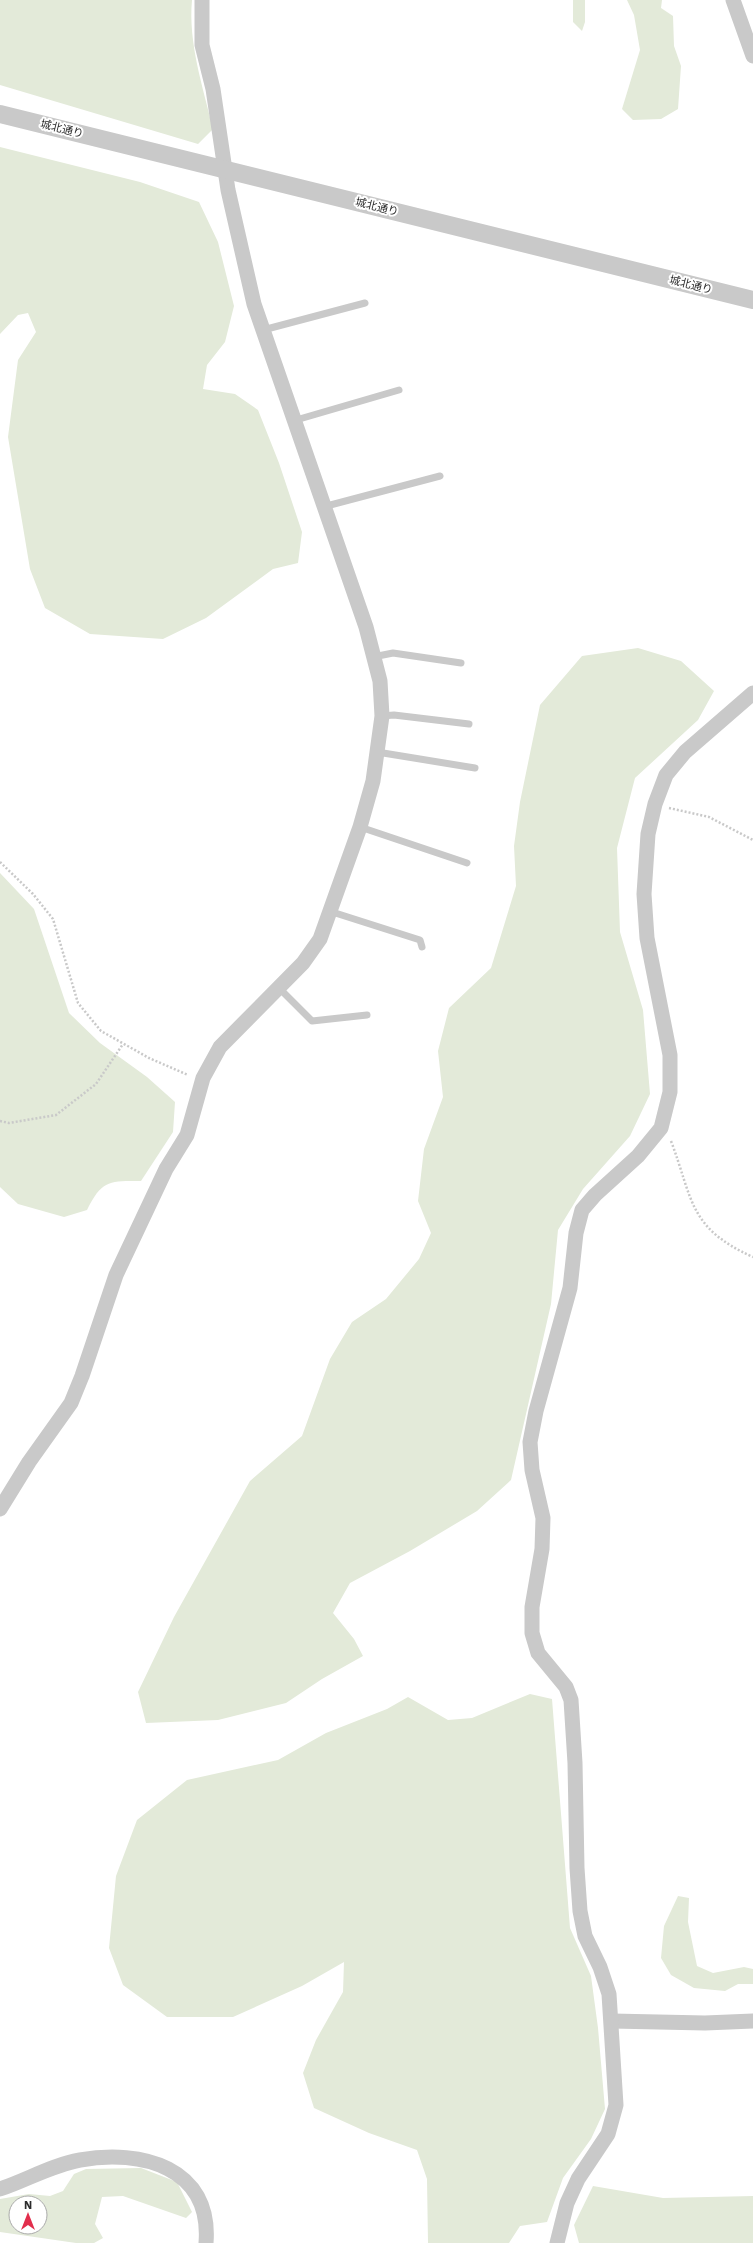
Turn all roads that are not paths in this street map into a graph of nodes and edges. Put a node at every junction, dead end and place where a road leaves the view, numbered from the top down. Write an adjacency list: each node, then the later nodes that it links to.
1 (202, 0): 5 (street)
2 (733, 0): 3 (street)
3 (753, 56)
4 (0, 114): 5 (street, 城北通り)
5 (224, 170): 6 (street, 城北通り); 8 (street)
6 (753, 300)
7 (365, 303): 8 (lane)
8 (263, 330): 10 (street)
9 (399, 390): 10 (lane)
10 (296, 420): 12 (street)
11 (440, 476): 12 (lane)
12 (324, 507): 13 (street)
13 (374, 657): 14 (lane); 16 (street)
14 (462, 663)
15 (753, 693): 27 (street)
16 (382, 716): 17 (lane); 18 (street)
17 (469, 724)
18 (377, 752): 19 (lane); 20 (street)
19 (475, 768)
20 (360, 827): 21 (lane); 22 (street)
21 (466, 863)
22 (329, 910): 23 (lane); 24 (street)
23 (422, 948)
24 (279, 988): 25 (lane); 26 (street)
25 (367, 1015)
26 (0, 1509)
27 (612, 2021): 28 (street); 31 (street)
28 (753, 2021)
29 (0, 2189): 30 (street)
30 (206, 2243)
31 (557, 2243)

